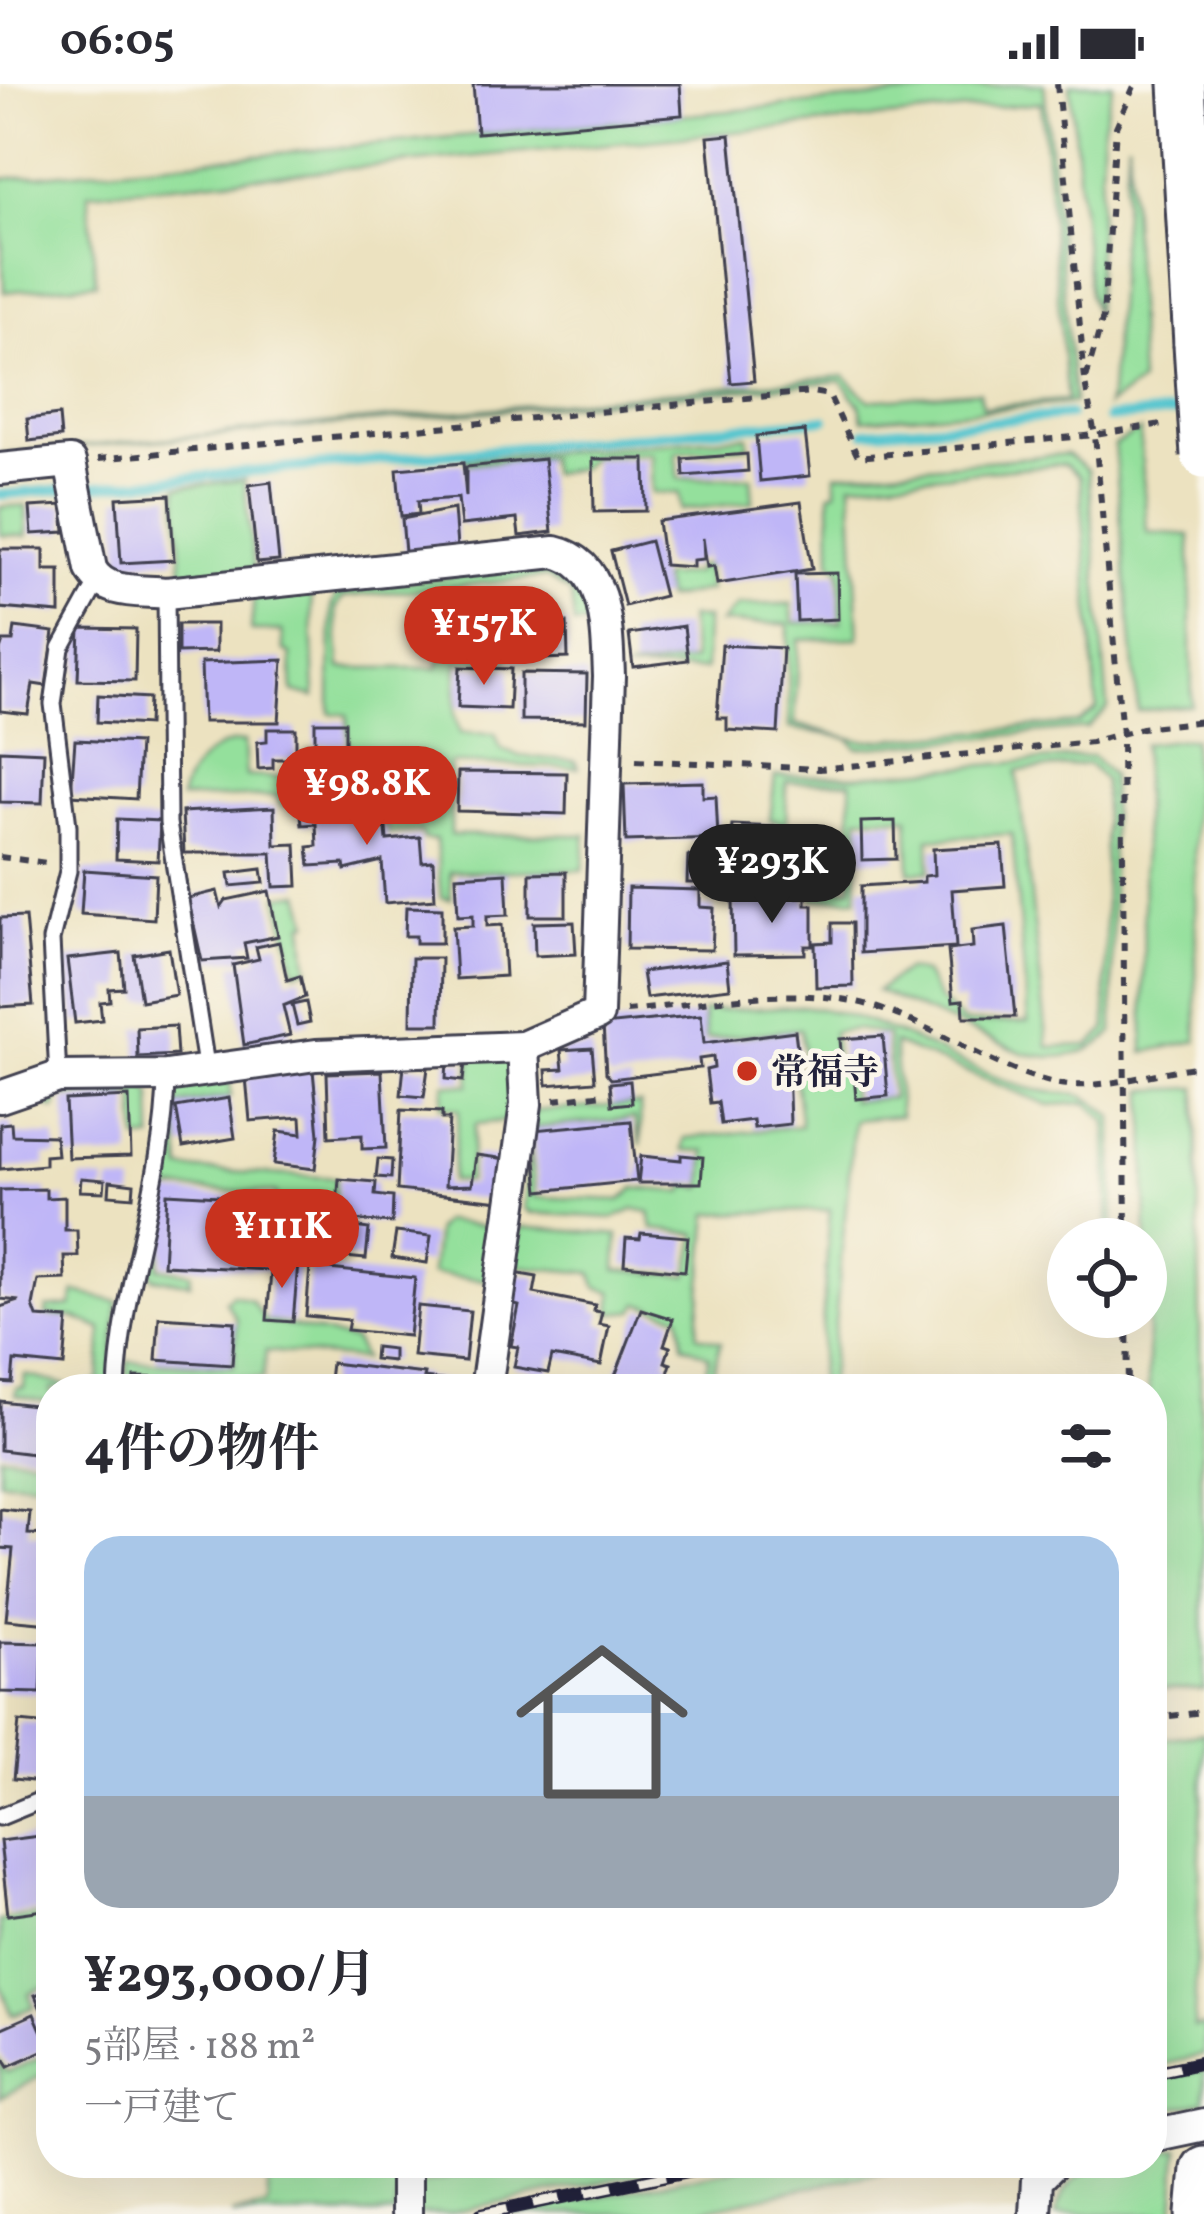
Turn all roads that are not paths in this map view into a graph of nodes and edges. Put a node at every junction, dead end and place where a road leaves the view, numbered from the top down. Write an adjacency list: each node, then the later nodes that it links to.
1 (1182, 84): 2 (main road)
2 (1198, 225): 3 (main road, bridge)
3 (1204, 455)
4 (0, 469): 5 (street)
5 (98, 581): 6 (street); 10 (lane)
6 (166, 593): 7 (street); 8 (lane)
7 (523, 1048): 8 (street); 13 (street)
8 (207, 1072): 9 (street)
9 (166, 1076): 10 (street); 12 (lane)
10 (58, 1077): 11 (street)
11 (0, 1097)
12 (118, 1374)
13 (488, 1374)
14 (36, 1802): 15 (lane)
15 (0, 1817)
16 (1204, 2125): 17 (street)
17 (1167, 2133)
18 (1204, 2169): 23 (main road)
19 (406, 2178): 21 (street)
20 (1038, 2178): 22 (street)
21 (406, 2214)
22 (1035, 2214)
23 (1200, 2214)

